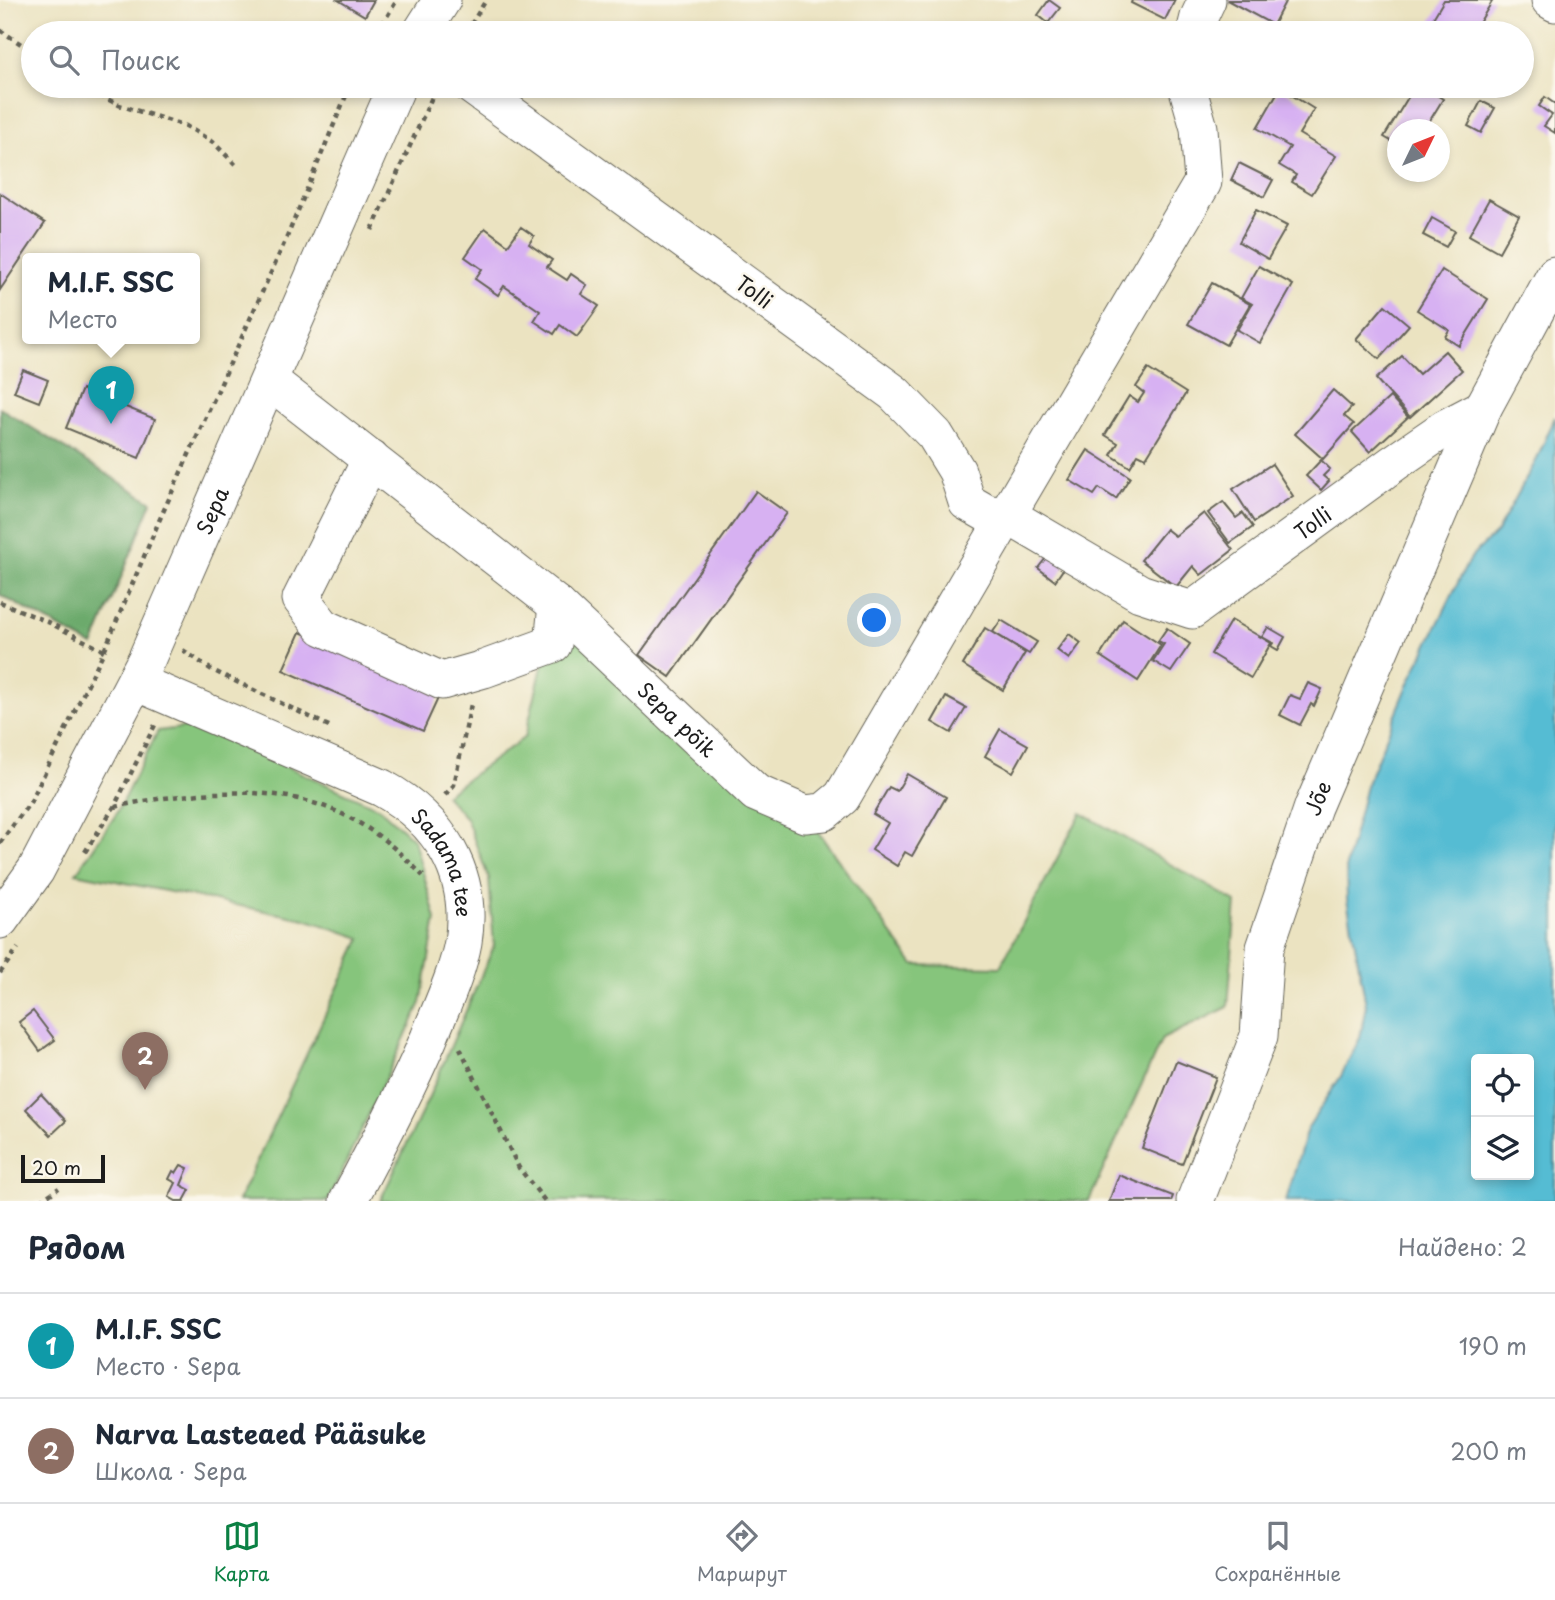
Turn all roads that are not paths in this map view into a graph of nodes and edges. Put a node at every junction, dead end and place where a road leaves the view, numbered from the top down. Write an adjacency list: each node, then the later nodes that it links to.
1 (442, 0): 5 (street)
2 (1207, 0): 6 (street)
3 (1550, 0): 4 (street)
4 (1555, 3)
5 (429, 21)
6 (1198, 21)
7 (392, 98): 11 (street, Sepa)
8 (488, 98): 14 (street, Tolli)
9 (1190, 98): 14 (street)
10 (1555, 275): 12 (street)
11 (270, 381): 13 (street, Sepa põik); 16 (street, Sepa)
12 (1483, 408): 14 (street, Tolli); 19 (street, Jõe)
13 (371, 459): 15 (street, Sepa põik); 15 (street)
14 (1007, 515): 15 (street, Sepa põik)
15 (557, 606)
16 (135, 682): 17 (street, Sepa); 18 (street, Sadama tee)
17 (0, 920)
18 (348, 1201)
19 (1195, 1201)

